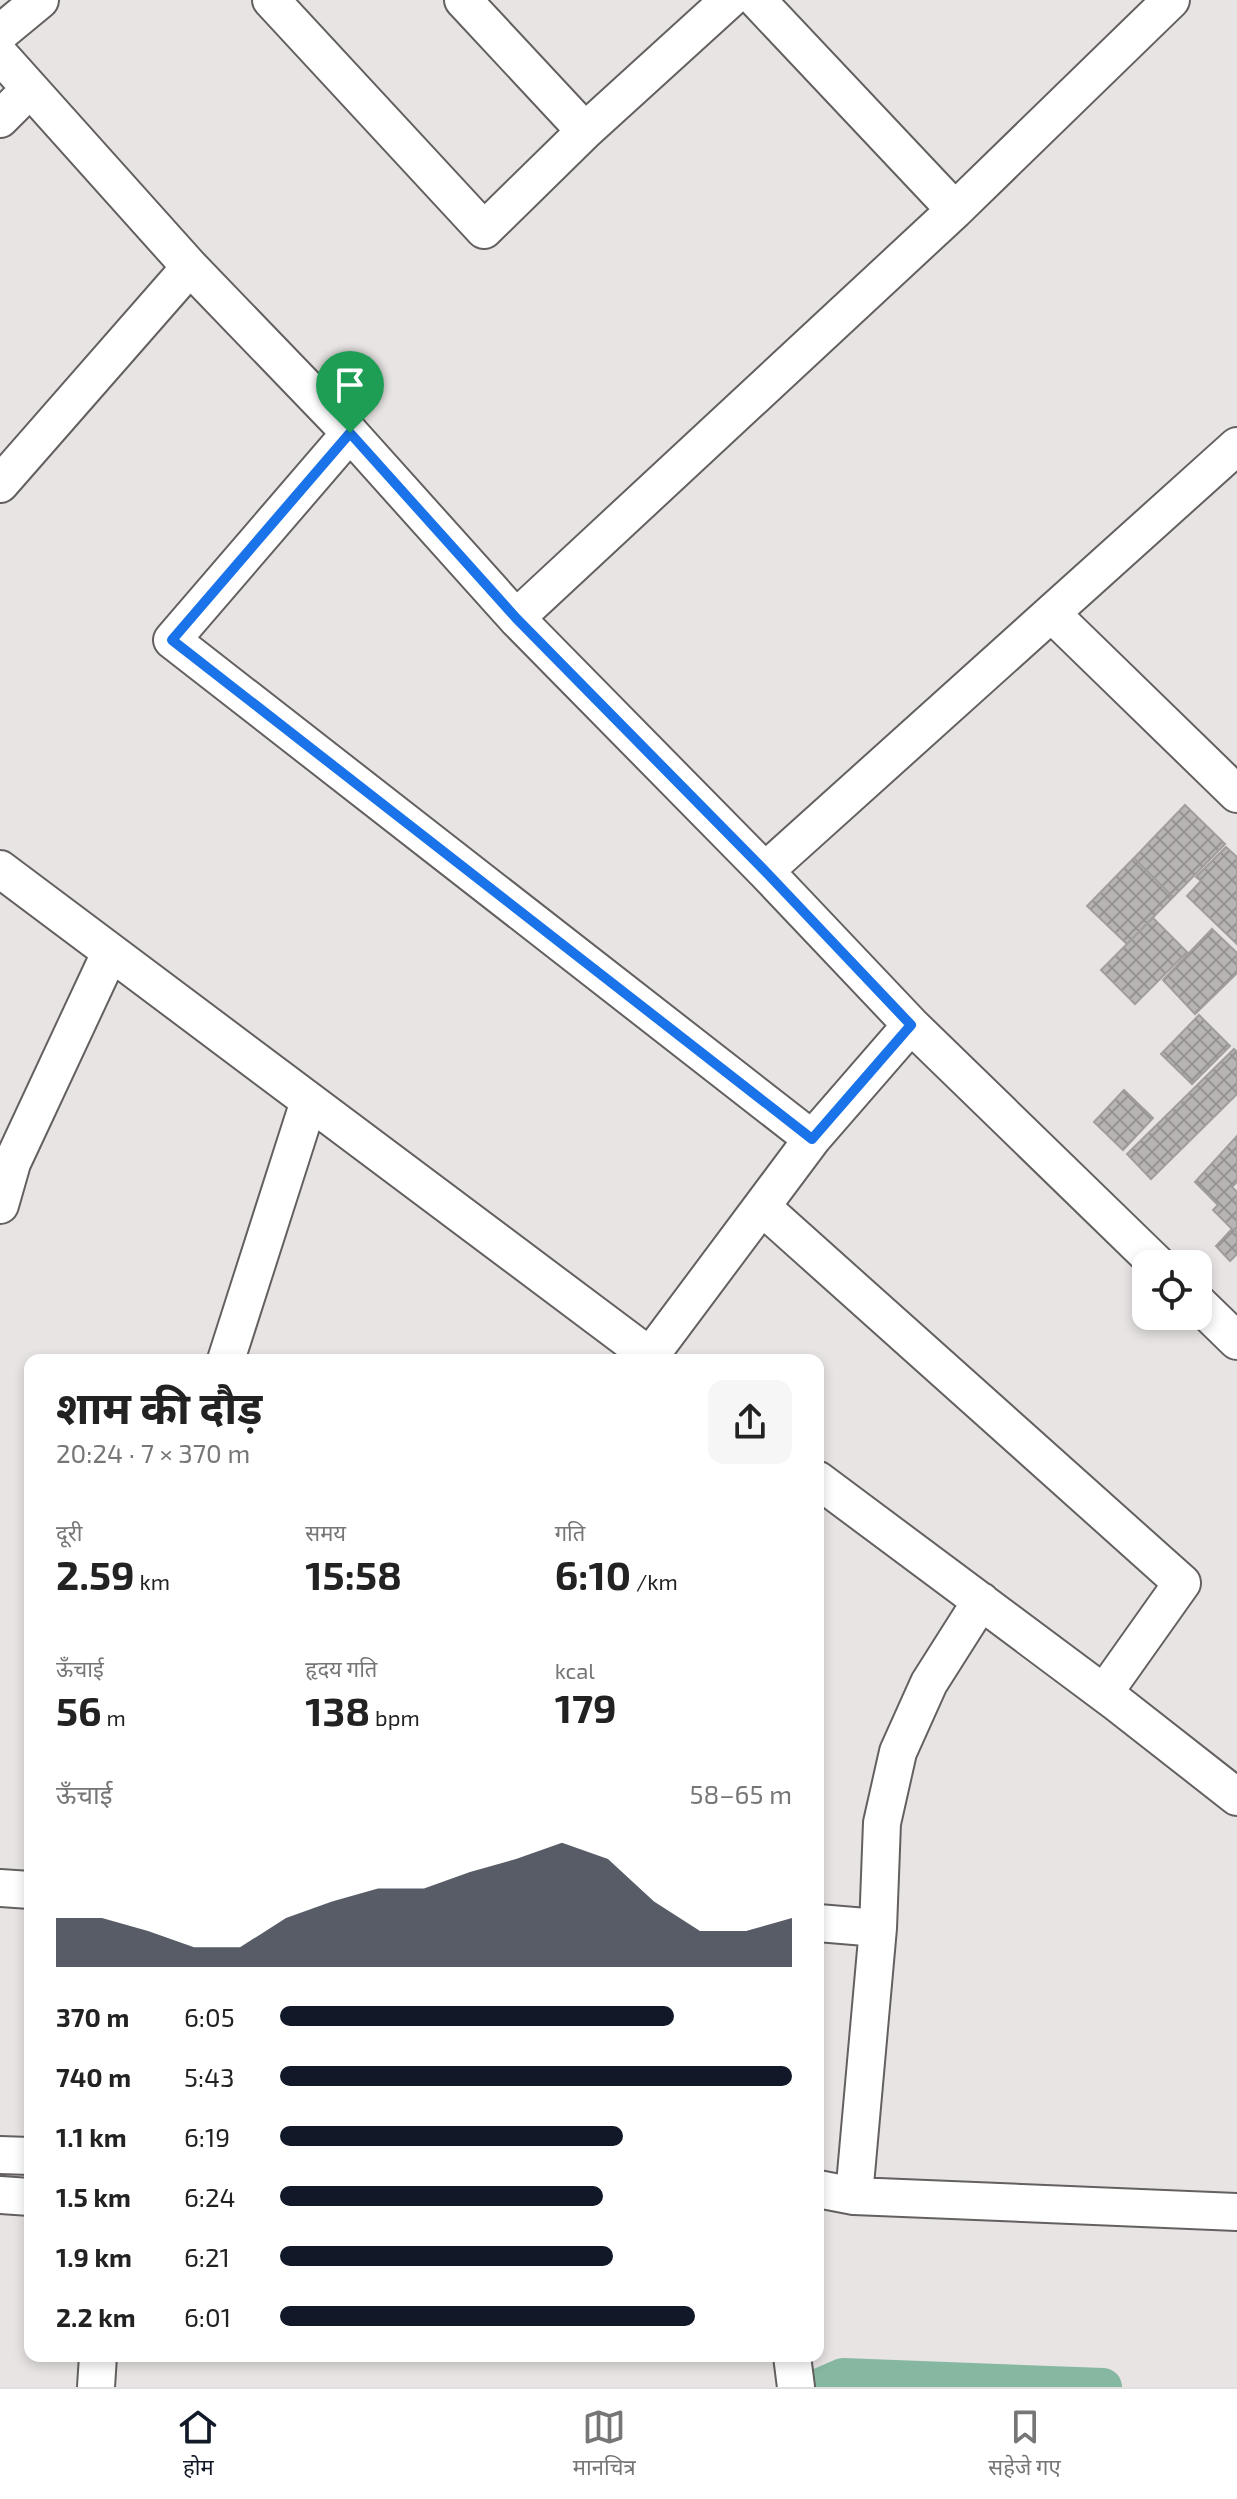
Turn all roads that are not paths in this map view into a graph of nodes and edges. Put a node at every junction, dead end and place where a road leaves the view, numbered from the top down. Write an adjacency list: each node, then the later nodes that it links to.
1 (40, 0): 7 (street)
2 (271, 0): 11 (street)
3 (463, 0): 11 (street)
4 (729, 0): 11 (street)
5 (757, 0): 12 (street)
6 (1171, 0): 12 (street)
7 (0, 33)
8 (0, 55): 9 (street)
9 (30, 89): 10 (street); 13 (street)
10 (0, 119)
11 (585, 131)
12 (955, 210): 18 (street)
13 (190, 267): 14 (street); 16 (street)
14 (350, 433): 18 (street); 25 (street)
15 (1237, 446): 17 (street)
16 (0, 484)
17 (1053, 615): 19 (street); 21 (street)
18 (516, 618): 21 (street)
19 (1237, 794)
20 (0, 869): 22 (street)
21 (765, 871): 23 (street)
22 (110, 953): 24 (street); 26 (street)
23 (911, 1025): 25 (street); 28 (street)
24 (309, 1101): 31 (street); 32 (street)
25 (812, 1139): 27 (street)
26 (1, 1198)
27 (762, 1207): 33 (street); 36 (street)
28 (1143, 1250)
29 (1212, 1317): 30 (street)
30 (1237, 1341)
31 (228, 1354)
32 (647, 1354)
33 (655, 1354)
34 (824, 1484): 35 (street)
35 (981, 1601): 36 (street); 41 (street)
36 (1104, 1693): 37 (street)
37 (1237, 1797)
38 (0, 1888): 39 (street)
39 (24, 1890)
40 (824, 1924): 41 (street)
41 (878, 1928): 46 (street)
42 (0, 2155): 43 (street)
43 (24, 2156)
44 (824, 2190): 46 (street)
45 (0, 2195): 47 (street)
46 (854, 2196): 48 (street); 49 (street)
47 (24, 2197)
48 (824, 2202)
49 (1237, 2212)
50 (98, 2362): 51 (street)
51 (96, 2387)

